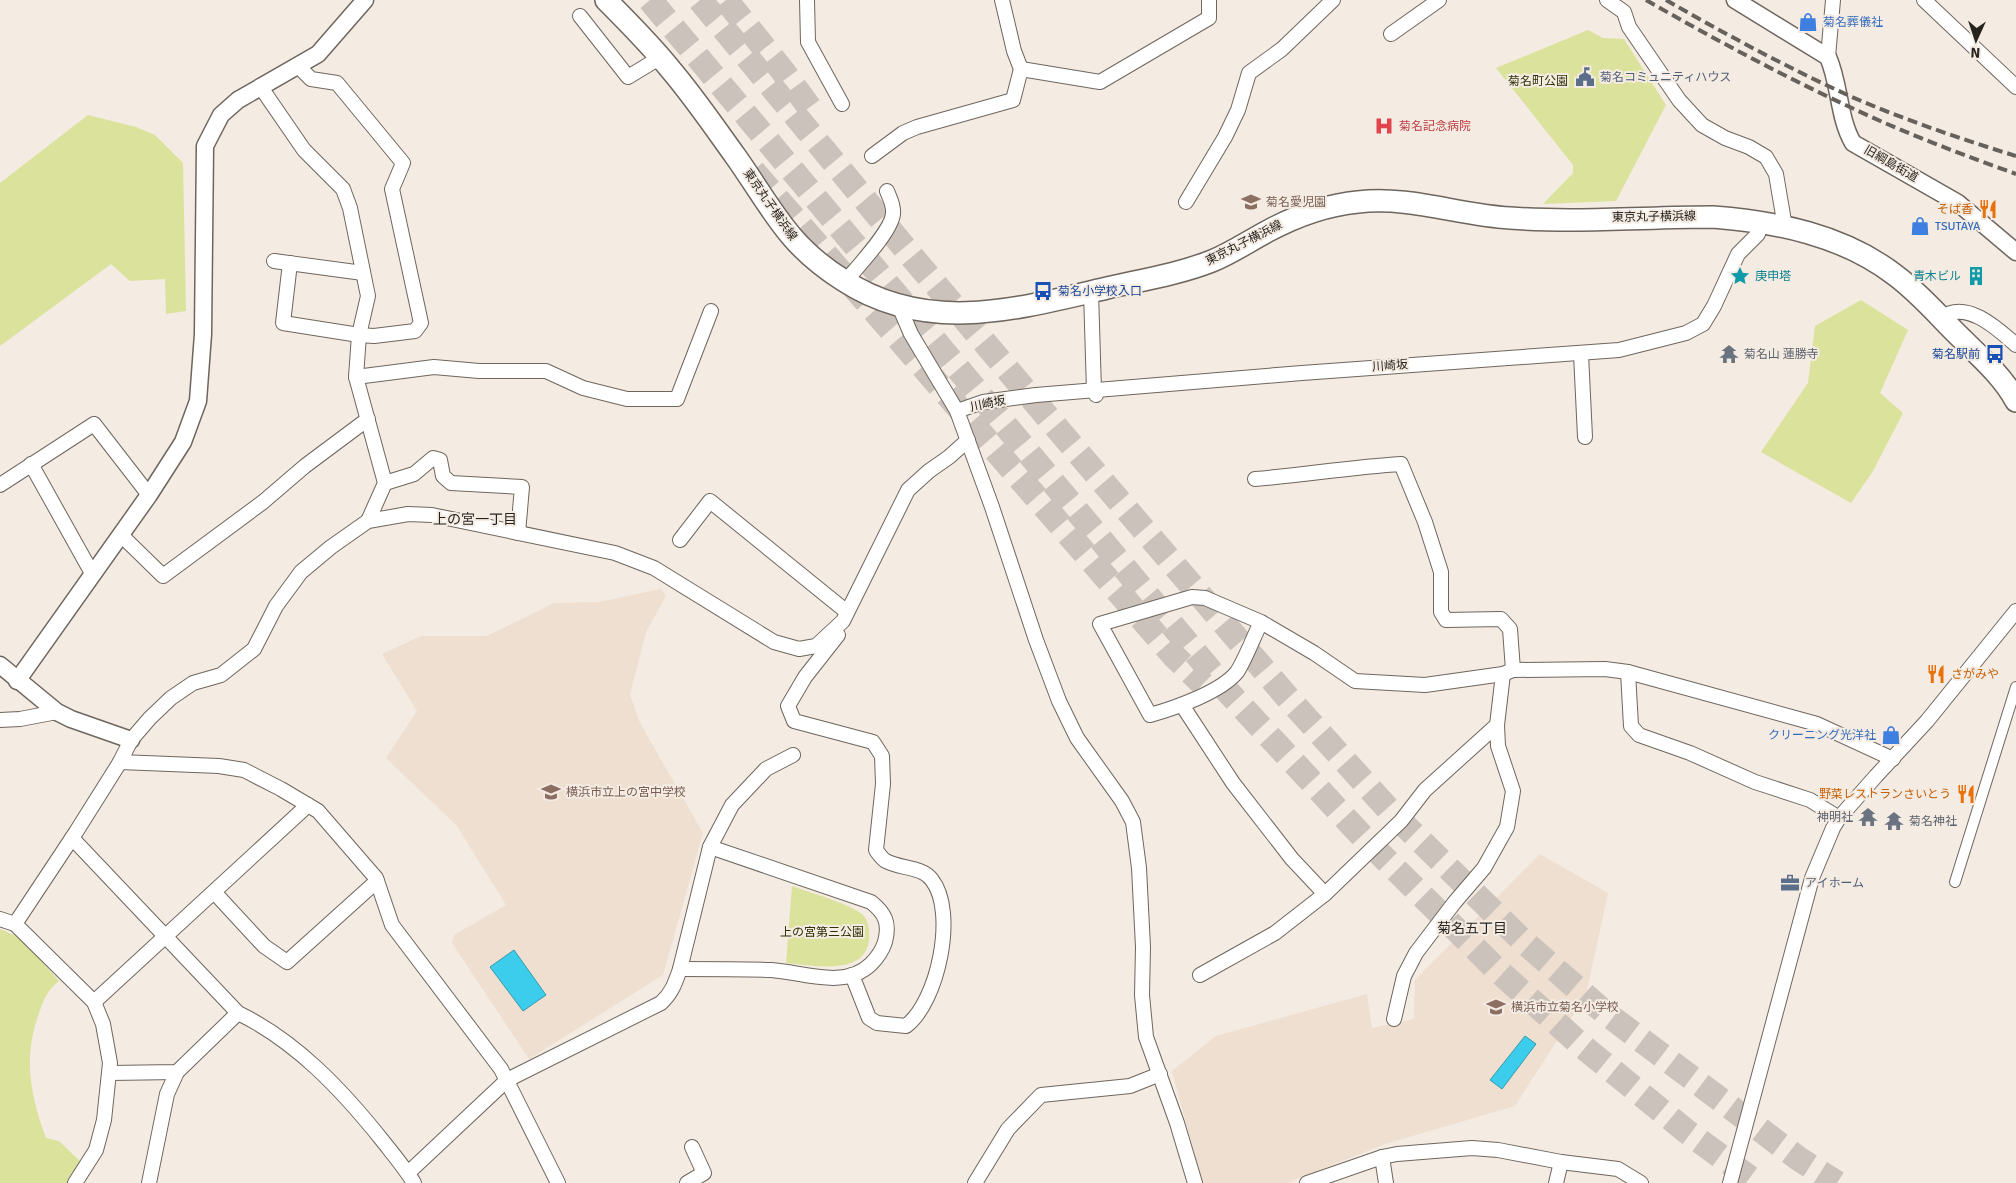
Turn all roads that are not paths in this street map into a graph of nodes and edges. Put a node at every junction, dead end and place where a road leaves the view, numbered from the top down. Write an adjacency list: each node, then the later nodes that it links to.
1 (365, 0): 16 (street)
2 (606, 0): 14 (main road, 東京丸子横浜線)
3 (807, 0): 20 (street)
4 (1002, 0): 17 (street)
5 (1209, 0): 17 (street)
6 (1333, 0): 23 (street)
7 (1439, 0): 13 (street)
8 (1607, 0): 25 (street)
9 (1735, 0): 15 (street)
10 (1833, 0): 15 (street)
11 (1924, 0): 19 (street)
12 (580, 16): 14 (street)
13 (1391, 34)
14 (661, 57): 30 (main road, 東京丸子横浜線)
15 (1828, 57): 26 (street, 旧綱島街道)
16 (297, 65): 18 (street); 35 (street)
17 (1021, 69): 21 (street)
18 (260, 86): 29 (street); 49 (street)
19 (2016, 87)
20 (842, 104)
21 (872, 156)
22 (887, 191): 30 (street)
23 (1186, 202)
24 (1761, 221): 25 (main road, 東京丸子横浜線); 31 (main road, 東京丸子横浜線); 37 (street, 川崎坂)
25 (1785, 226): 34 (main road, 東京丸子横浜線)
26 (2016, 252)
27 (274, 261): 28 (street)
28 (290, 263): 29 (street); 35 (street)
29 (362, 273): 35 (street)
30 (845, 282): 32 (main road, 東京丸子横浜線)
31 (1091, 292): 32 (main road, 東京丸子横浜線); 39 (street)
32 (899, 306): 41 (street)
33 (711, 311): 38 (street)
34 (1941, 318): 36 (street); 40 (main road, 東京丸子横浜線)
35 (360, 335): 38 (street)
36 (2016, 345)
37 (1581, 354): 39 (street, 川崎坂); 43 (street)
38 (356, 377): 42 (street)
39 (1095, 393): 41 (street, 川崎坂)
40 (2016, 401)
41 (956, 411): 44 (street)
42 (368, 419): 47 (street); 52 (street)
43 (1585, 437)
44 (968, 440): 56 (street); 90 (street)
45 (31, 464): 48 (street); 49 (street); 54 (street)
46 (1255, 479): 59 (street)
47 (385, 483): 50 (street); 51 (street)
48 (0, 485)
49 (149, 495): 52 (street)
50 (368, 521): 51 (street); 67 (street)
51 (518, 532): 56 (street)
52 (121, 535): 54 (street)
53 (680, 540): 56 (street)
54 (93, 574): 61 (street)
55 (2016, 611): 69 (street)
56 (845, 616): 84 (street)
57 (1260, 622): 59 (street); 63 (street); 63 (street)
58 (0, 665): 61 (street)
59 (1508, 672): 60 (street); 66 (street)
60 (1628, 672): 69 (street); 72 (street)
61 (17, 681): 64 (street)
62 (2016, 687): 76 (street)
63 (1182, 705): 78 (street)
64 (57, 712): 65 (street); 67 (street)
65 (0, 720)
66 (1497, 725): 78 (street); 87 (street)
67 (131, 740): 70 (street)
68 (793, 755): 74 (street)
69 (1893, 759): 72 (street)
70 (120, 762): 71 (street); 73 (street)
71 (308, 805): 75 (street); 77 (street)
72 (1839, 818): 106 (street)
73 (72, 838): 80 (street); 81 (street)
74 (710, 847): 82 (street); 84 (street)
75 (377, 881): 77 (street); 91 (street)
76 (1955, 882)
77 (214, 892): 81 (street)
78 (1326, 894): 83 (street)
79 (0, 919): 80 (street)
80 (15, 924): 85 (street)
81 (166, 936): 85 (street); 86 (street)
82 (680, 969): 84 (street); 91 (street)
83 (1200, 974)
84 (852, 975)
85 (94, 1002): 89 (street)
86 (238, 1013): 88 (street); 95 (street)
87 (1394, 1018)
88 (177, 1072): 89 (street); 97 (street)
89 (110, 1073): 96 (street)
90 (1160, 1074): 100 (street); 101 (street)
91 (507, 1080): 95 (street); 98 (street)
92 (692, 1146): 99 (street)
93 (1382, 1157): 94 (street); 102 (street); 103 (street)
94 (1561, 1162): 104 (street); 105 (street)
95 (411, 1178)
96 (75, 1183)
97 (149, 1183)
98 (558, 1183)
99 (687, 1183)
100 (975, 1183)
101 (1195, 1183)
102 (1307, 1183)
103 (1386, 1183)
104 (1556, 1183)
105 (1640, 1183)
106 (1730, 1183)

